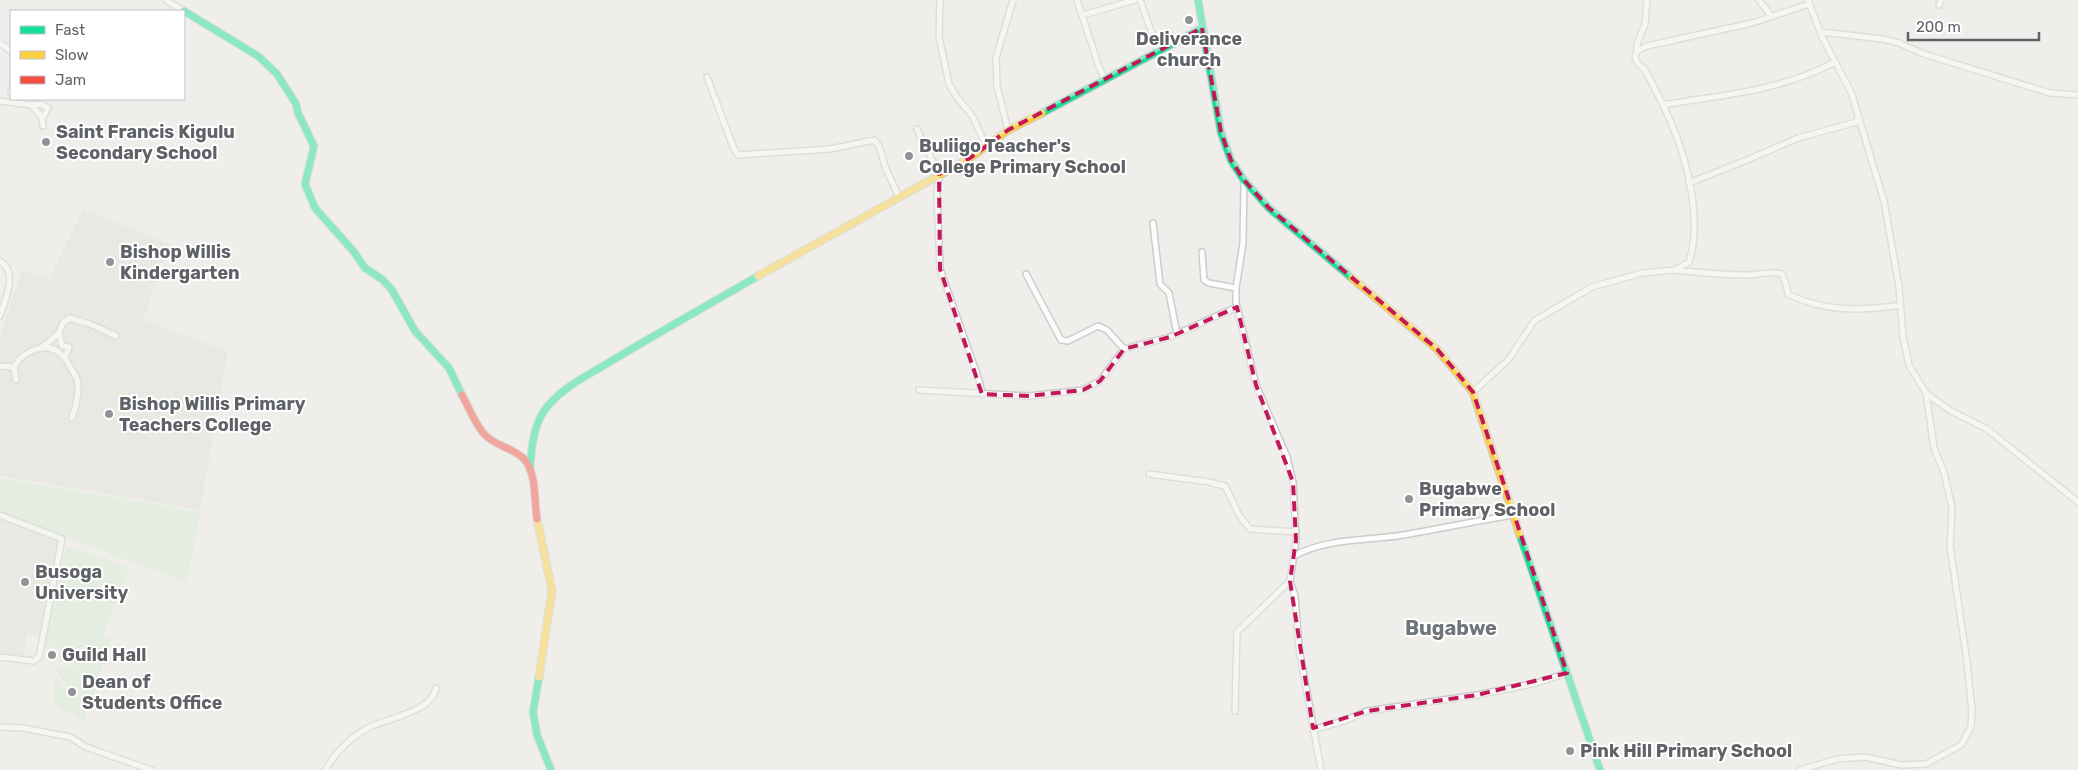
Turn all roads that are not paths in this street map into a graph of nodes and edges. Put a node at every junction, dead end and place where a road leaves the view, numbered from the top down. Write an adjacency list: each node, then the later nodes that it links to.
1 (166, 0): 11 (street)
2 (940, 0): 30 (street)
3 (1013, 0): 29 (street)
4 (1077, 0): 13 (street)
5 (1135, 0): 13 (street)
6 (1140, 0): 17 (street)
7 (1198, 0): 15 (street)
8 (1647, 0): 18 (street)
9 (1759, 0): 14 (street)
10 (1809, 2): 14 (street); 16 (street)
11 (182, 10)
12 (185, 12): 58 (street)
13 (1083, 15): 21 (street)
14 (1772, 18): 18 (street)
15 (1202, 28): 17 (street); 32 (street)
16 (1821, 32): 19 (street); 22 (street)
17 (1158, 50): 21 (street)
18 (1637, 51): 26 (street)
19 (1835, 62): 26 (street); 27 (street)
20 (707, 77): 34 (street)
21 (1105, 80): 29 (street)
22 (2078, 95)
23 (18, 100): 24 (street); 25 (street)
24 (0, 101)
25 (31, 104): 25 (street)
26 (1663, 105): 33 (street)
27 (1858, 115): 33 (street); 41 (street)
28 (917, 129): 31 (street)
29 (1008, 130): 30 (street)
30 (986, 146): 31 (street)
31 (939, 174): 34 (street); 56 (street)
32 (1244, 180): 40 (street); 54 (street)
33 (1688, 183): 38 (street)
34 (899, 197): 58 (street)
35 (1152, 223): 45 (street)
36 (1202, 252): 40 (street)
37 (0, 261): 43 (street)
38 (1674, 270): 41 (street); 54 (street)
39 (1026, 274): 48 (street)
40 (1236, 288): 42 (street)
41 (1900, 305): 55 (street)
42 (1237, 307): 45 (street); 63 (street)
43 (0, 316)
44 (59, 332): 46 (street); 47 (street); 49 (street)
45 (1177, 334): 48 (street)
46 (116, 336)
47 (41, 348): 49 (street); 51 (street)
48 (1124, 349): 56 (street)
49 (65, 358): 57 (street)
50 (0, 366): 51 (street)
51 (14, 367): 52 (street)
52 (16, 380)
53 (919, 390): 56 (street)
54 (1473, 392): 62 (street)
55 (1926, 393): 60 (street); 77 (street)
56 (982, 394)
57 (72, 418)
58 (530, 470): 74 (street)
59 (1149, 474): 63 (street)
60 (2078, 502)
61 (0, 514): 66 (street)
62 (1513, 515): 64 (street); 67 (street)
63 (1296, 532): 64 (street)
64 (1294, 556): 65 (street)
65 (1290, 581): 69 (street); 71 (street)
66 (0, 657)
67 (1566, 673): 71 (street); 76 (street)
68 (436, 688): 73 (street)
69 (1235, 711)
70 (0, 727): 72 (street)
71 (1314, 728): 75 (street)
72 (151, 770)
73 (326, 770)
74 (551, 770)
75 (1321, 770)
76 (1600, 770)
77 (1800, 770)

